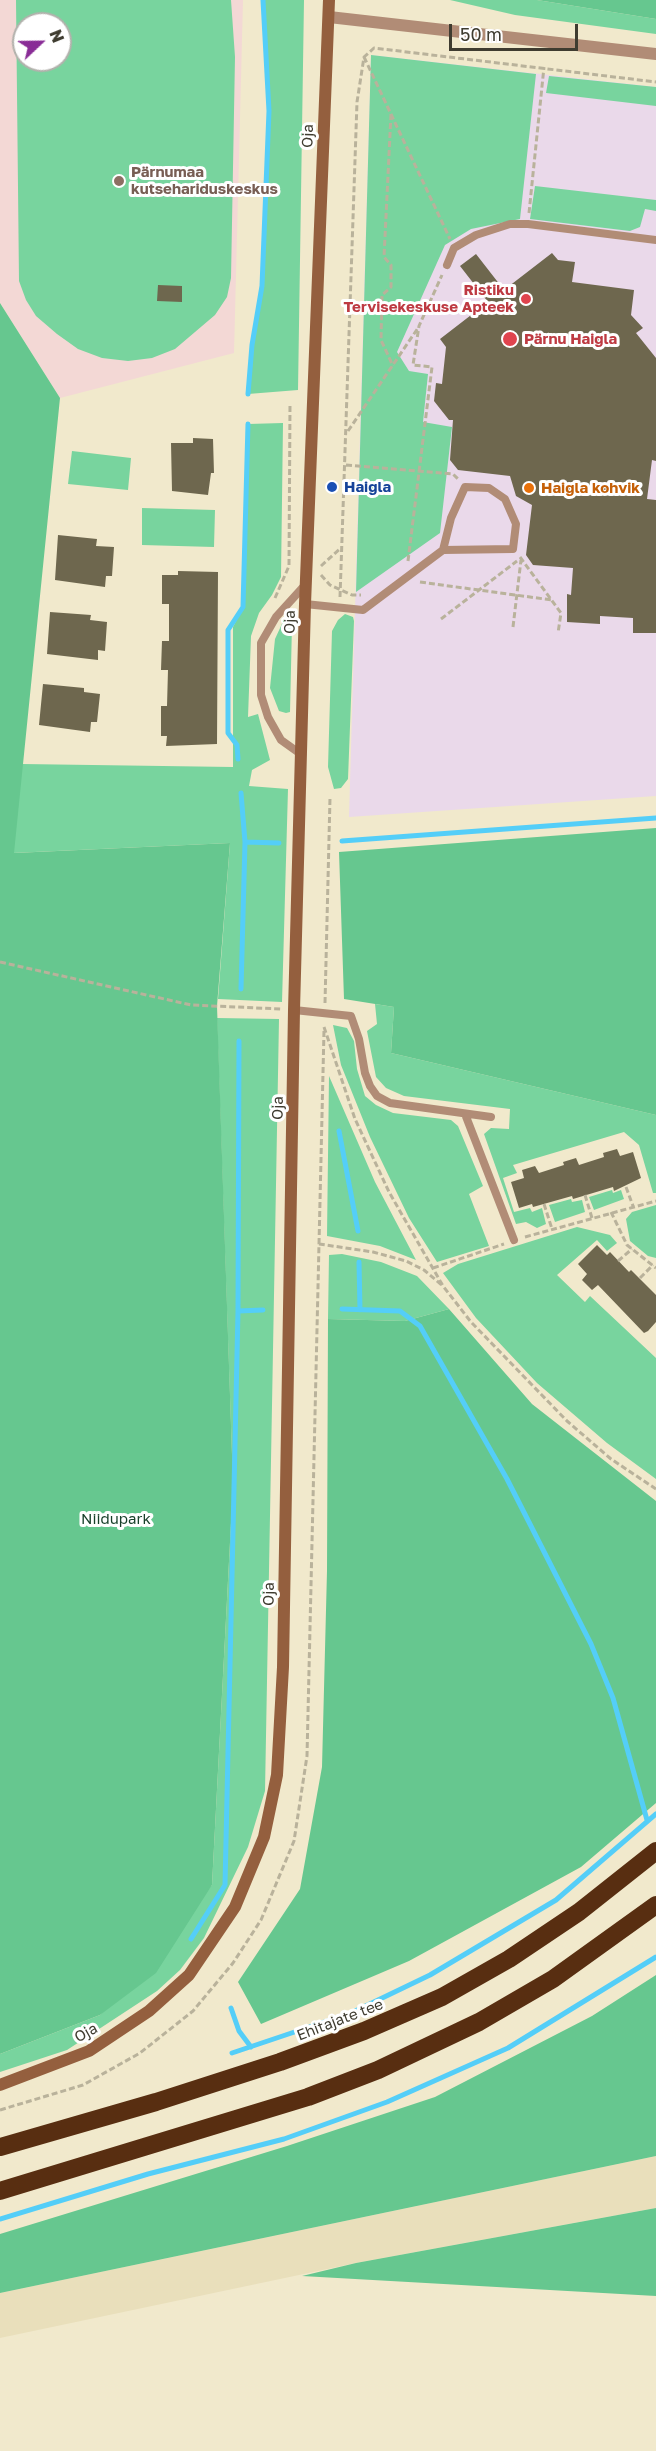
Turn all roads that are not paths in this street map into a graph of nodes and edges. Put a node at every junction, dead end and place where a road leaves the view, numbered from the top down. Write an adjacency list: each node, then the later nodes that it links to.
1 (329, 0): 2 (street, Oja)
2 (328, 16): 3 (street); 7 (street, Oja)
3 (656, 54)
4 (656, 240): 5 (lane)
5 (447, 265)
6 (442, 550): 6 (lane); 8 (lane)
7 (307, 582): 8 (street, Oja); 9 (lane)
8 (305, 604): 9 (street, Oja)
9 (302, 755): 10 (street, Oja)
10 (294, 1010): 11 (lane); 16 (street, Oja)
11 (465, 1114): 12 (lane); 13 (lane)
12 (491, 1117)
13 (514, 1240)
14 (656, 1851): 17 (highway, Ehitajate tee)
15 (656, 1905): 18 (highway)
16 (0, 2085)
17 (0, 2147)
18 (0, 2191)

